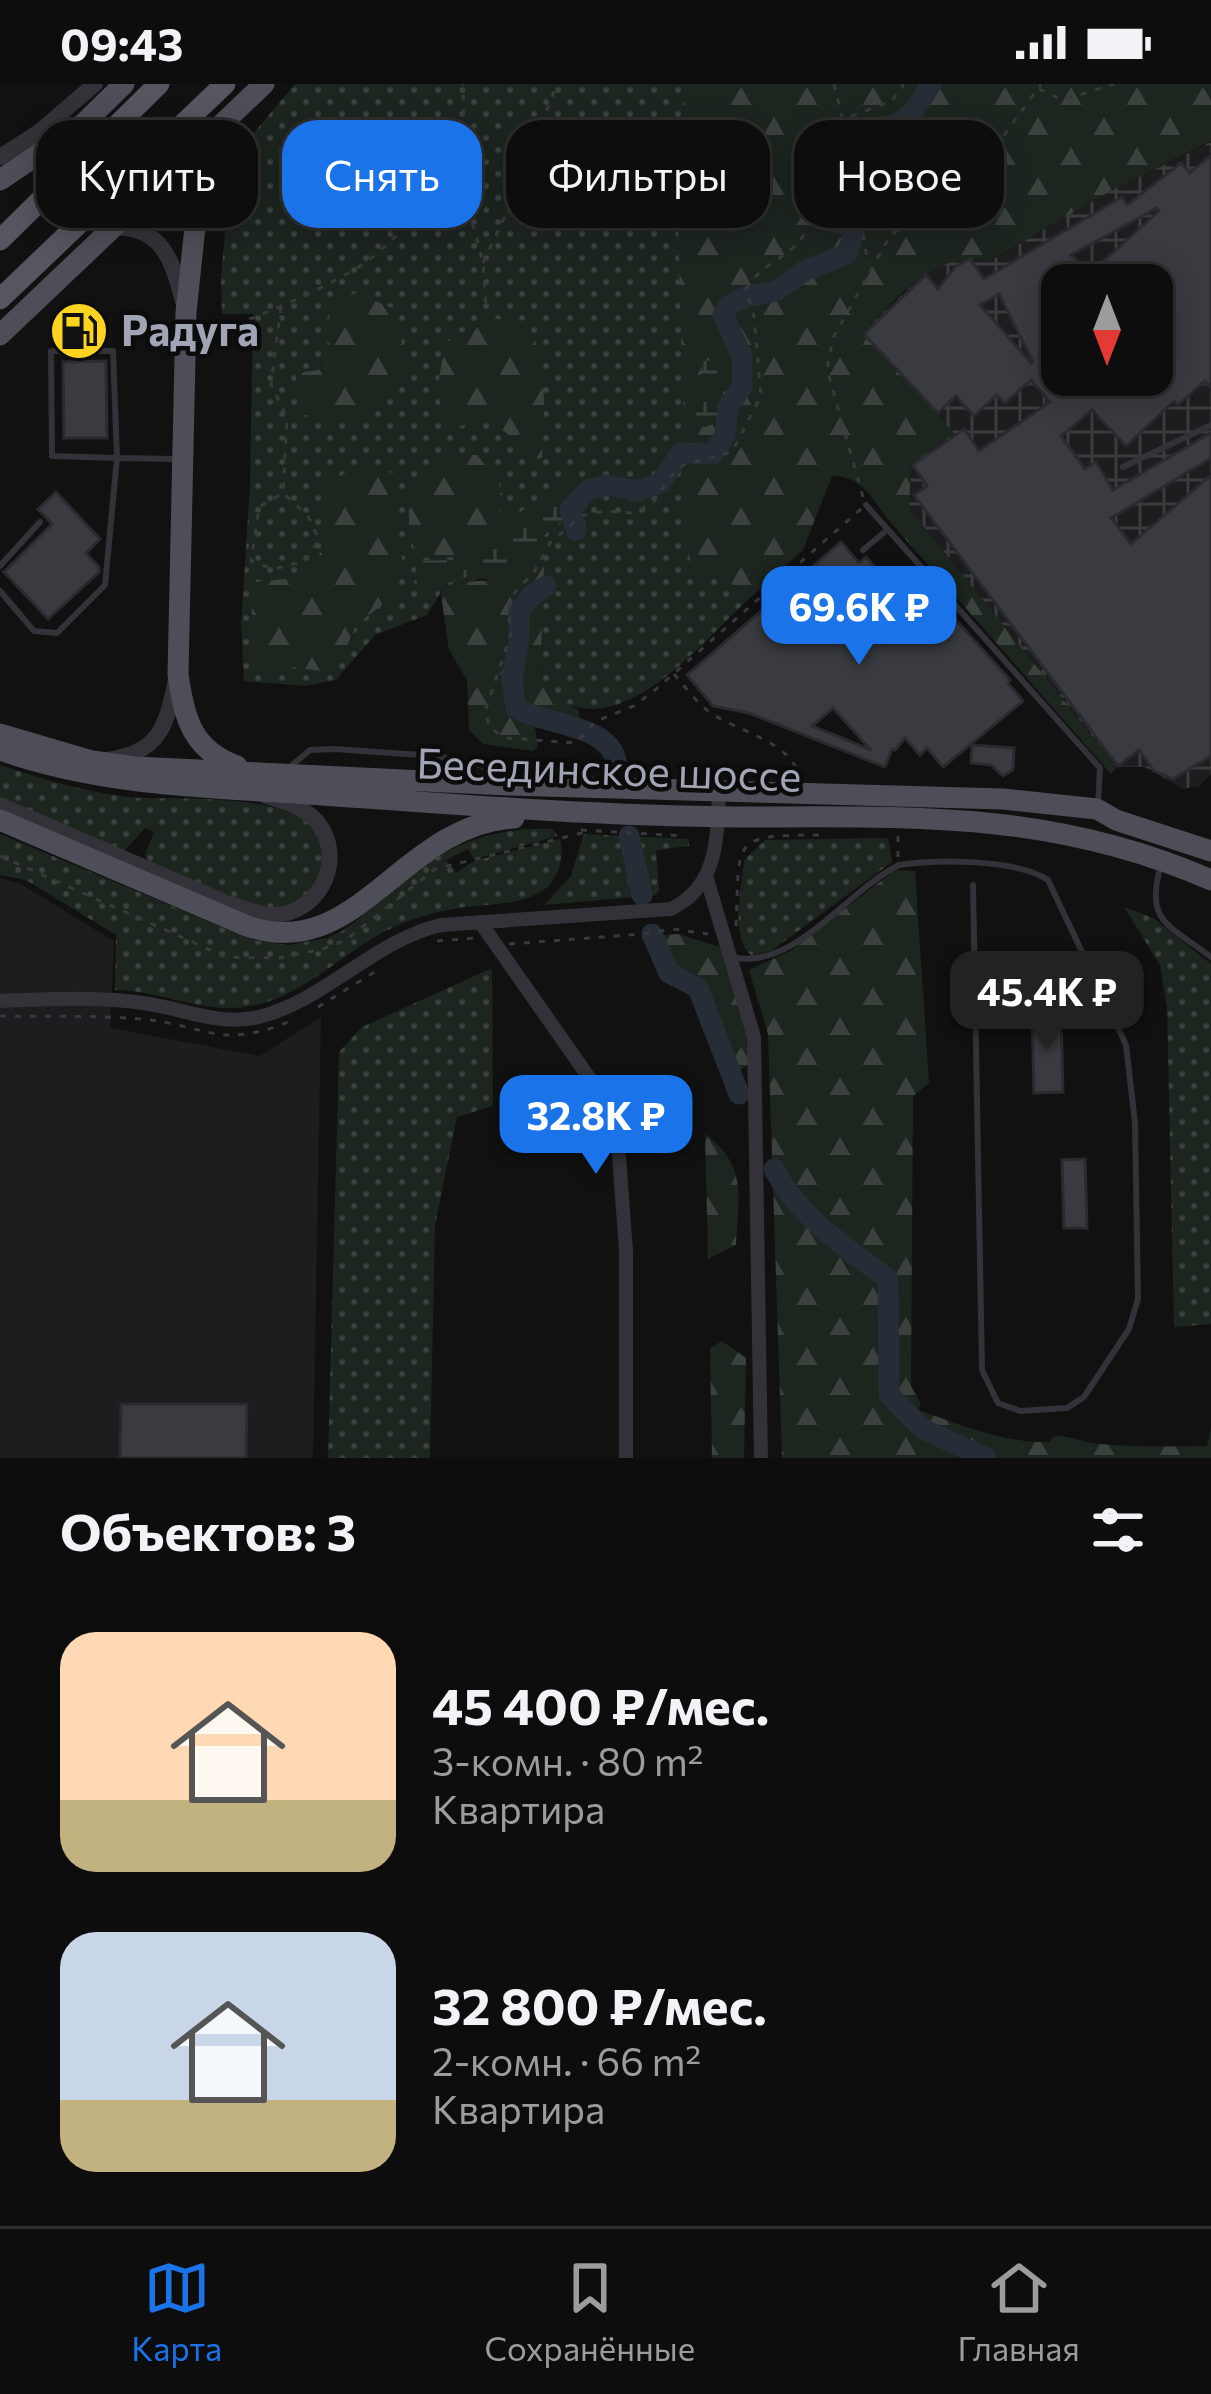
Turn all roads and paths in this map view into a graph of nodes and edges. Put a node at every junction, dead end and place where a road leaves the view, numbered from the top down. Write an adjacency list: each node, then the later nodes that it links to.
1 (95, 84): 16 (street)
2 (124, 84): 17 (main road)
3 (159, 84): 18 (highway)
4 (225, 84): 29 (highway)
5 (264, 84): 12 (main road)
6 (463, 84): 13 (path)
7 (556, 84): 27 (path)
8 (834, 84): 14 (path)
9 (904, 84): 15 (path)
10 (1114, 84): 11 (path)
11 (1040, 86): 28 (path)
12 (227, 120)
13 (464, 120)
14 (839, 120)
15 (842, 120)
16 (0, 157)
17 (0, 180)
18 (27, 213): 25 (main road); 26 (highway)
19 (110, 228): 32 (street); 34 (main road)
20 (195, 228): 32 (main road)
21 (403, 228): 30 (path)
22 (474, 228): 27 (path)
23 (806, 228): 46 (path)
24 (864, 228): 28 (path)
25 (0, 229)
26 (0, 240)
27 (483, 263): 31 (path)
28 (869, 267): 40 (path)
29 (0, 299)
30 (280, 307): 33 (path); 39 (path)
31 (486, 308)
32 (185, 320): 33 (lane); 37 (main road)
33 (227, 328)
34 (0, 334)
35 (1211, 425): 38 (lane)
36 (117, 458): 36 (lane); 37 (lane); 45 (lane)
37 (184, 459): 47 (main road)
38 (1123, 466)
39 (283, 493): 39 (path)
40 (866, 505): 42 (lane); 46 (path)
41 (40, 522): 44 (lane)
42 (887, 530): 43 (lane); 56 (lane)
43 (863, 550)
44 (0, 566)
45 (0, 591)
46 (673, 673): 52 (path)
47 (178, 674): 50 (street); 51 (main road)
48 (0, 734): 50 (main road, Бесединское шоссе)
49 (0, 750): 53 (main road, Бесединское шоссе)
50 (92, 761): 51 (main road, Бесединское шоссе)
51 (278, 773): 54 (main road, Бесединское шоссе)
52 (798, 781)
53 (248, 790): 55 (street); 59 (main road, Бесединское шоссе)
54 (719, 793): 56 (main road, Бесединское шоссе); 57 (street)
55 (0, 805)
56 (1097, 809): 62 (main road, Бесединское шоссе)
57 (718, 817): 59 (main road, Бесединское шоссе); 64 (main road, Бесединское шоссе); 66 (street)
58 (0, 820): 59 (main road)
59 (589, 823): 63 (path)
60 (898, 834): 65 (path)
61 (758, 837): 72 (path)
62 (1211, 851)
63 (468, 861)
64 (1162, 861): 67 (main road, Бесединское шоссе); 73 (lane)
65 (898, 865): 68 (lane); 72 (lane)
66 (707, 879): 69 (street); 71 (street)
67 (1211, 880)
68 (973, 884)
69 (480, 922): 74 (street); 75 (street)
70 (643, 934): 71 (path)
71 (724, 940): 72 (street)
72 (731, 957): 76 (street)
73 (1211, 957)
74 (4, 999)
75 (626, 1458)
76 (761, 1458)

